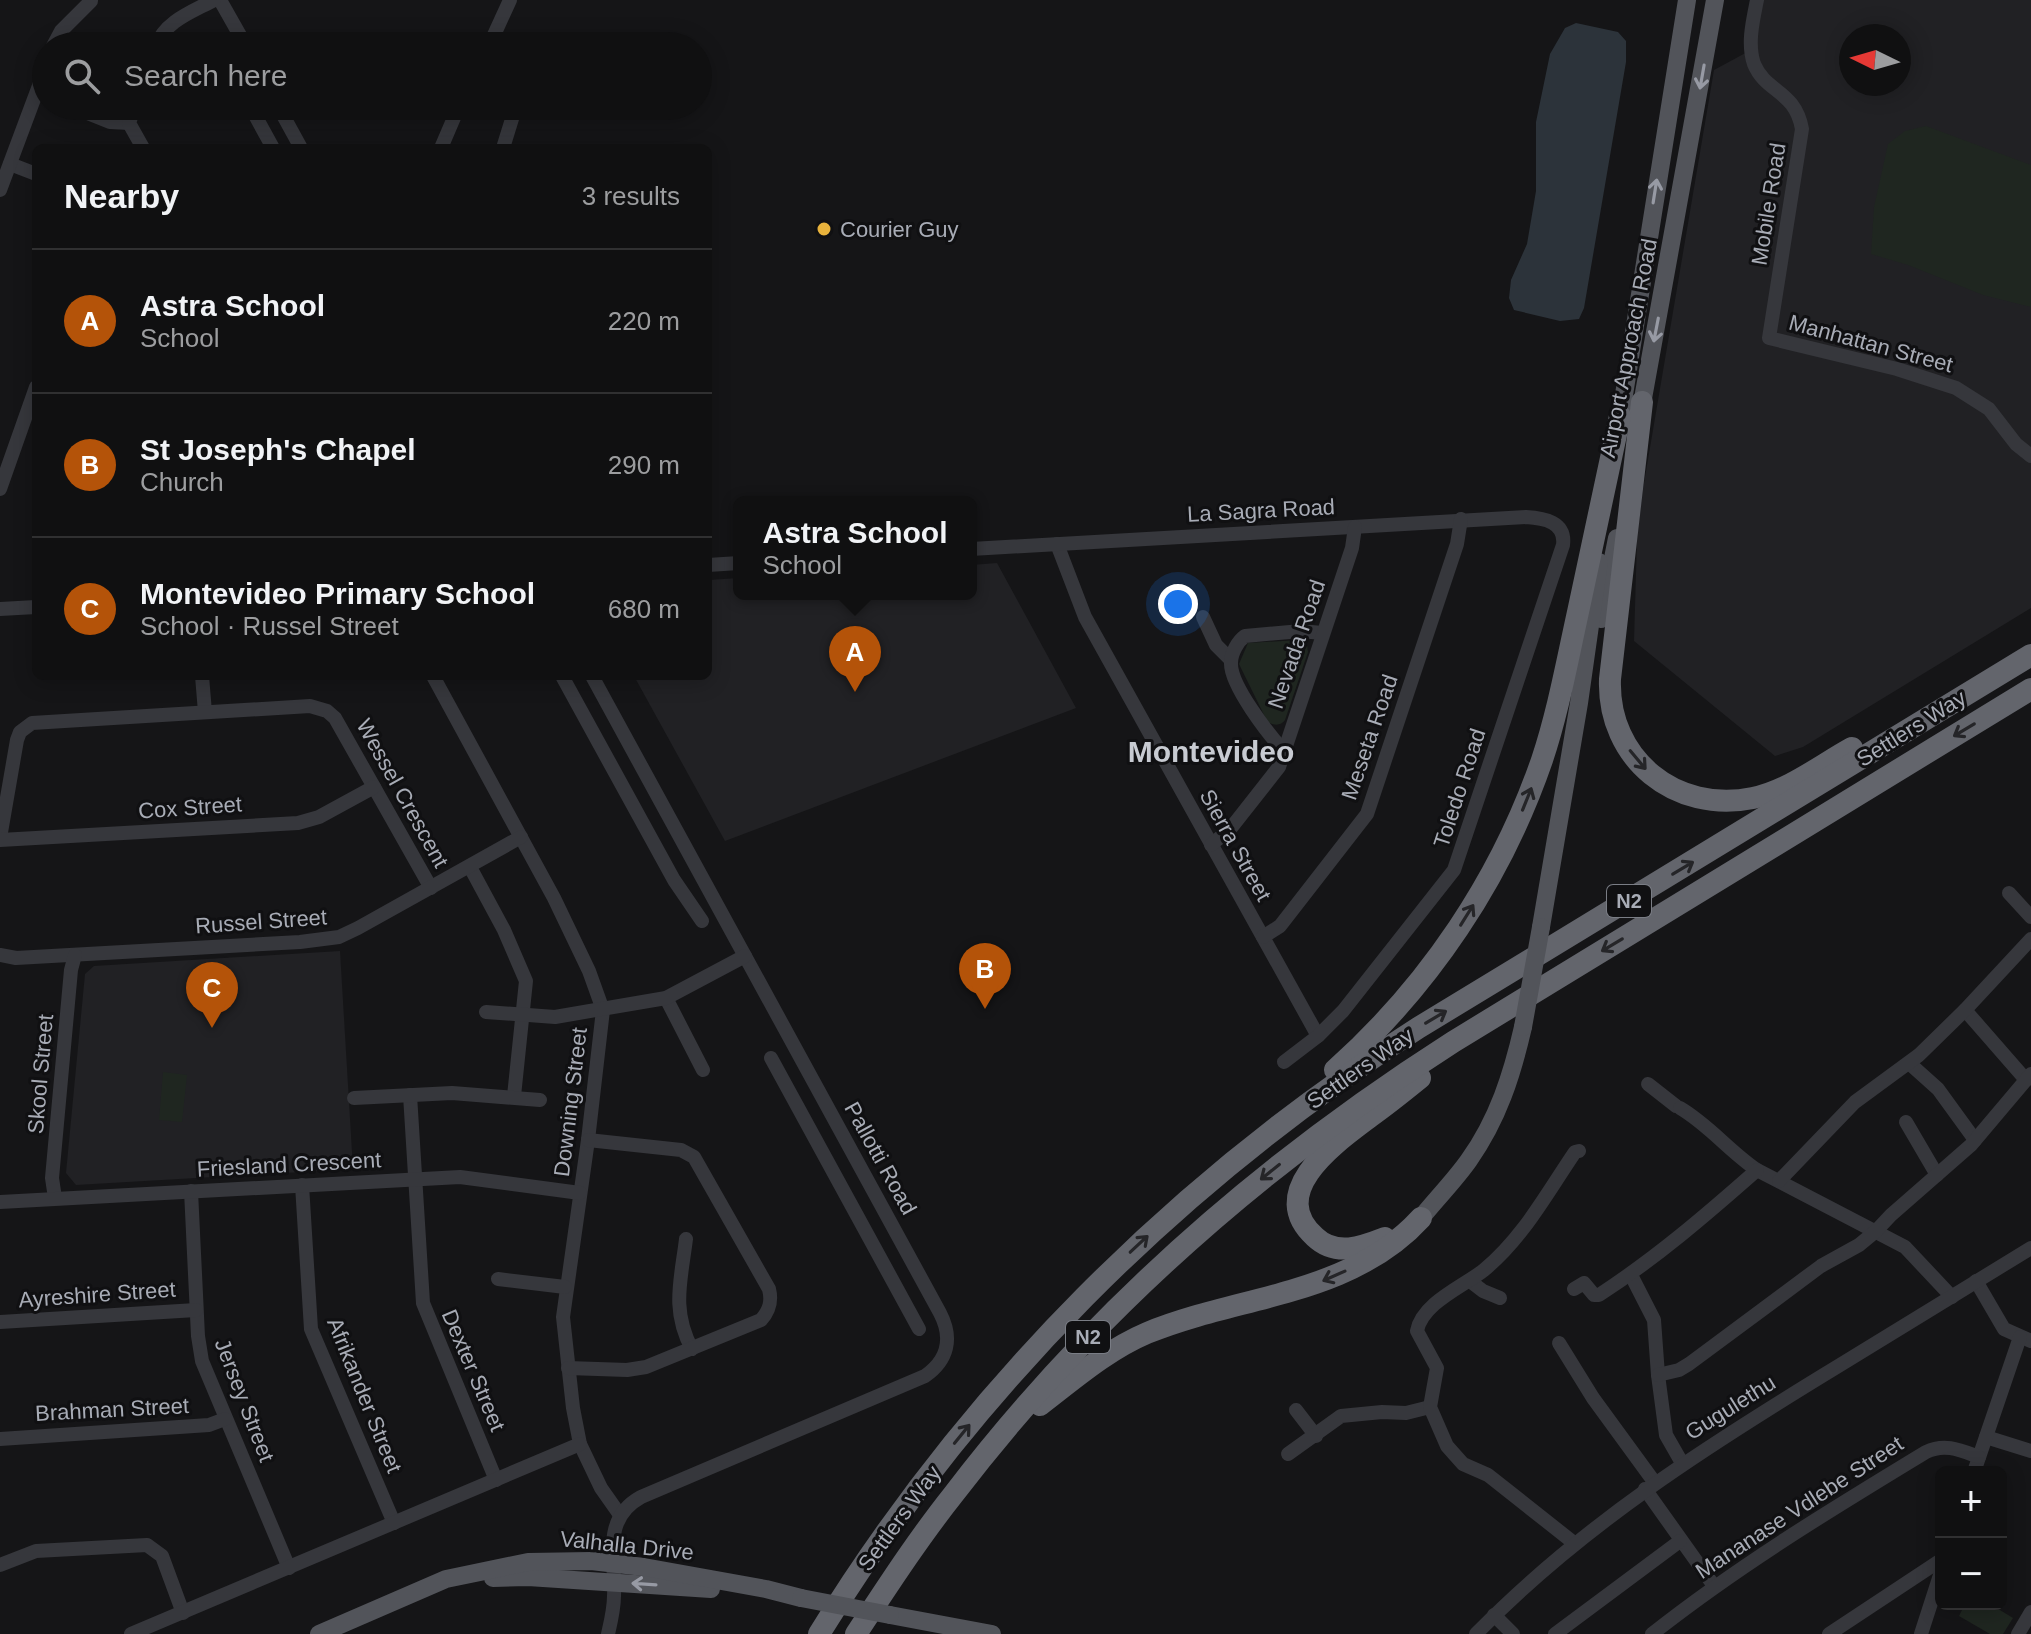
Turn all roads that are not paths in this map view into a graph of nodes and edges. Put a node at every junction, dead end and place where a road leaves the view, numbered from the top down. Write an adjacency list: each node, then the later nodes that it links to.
1 (214, 0): 10 (street)
2 (220, 0): 11 (street)
3 (500, 0): 12 (street)
4 (510, 0): 13 (street)
5 (1687, 0): 35 (main road, Airport Approach Road, one-way to 5)
6 (1715, 0): 34 (main road, Airport Approach Road, one-way to 34)
7 (1757, 0): 32 (street, Mobile Road)
8 (91, 1): 9 (street)
9 (60, 32)
10 (165, 32)
11 (238, 32)
12 (486, 32)
13 (495, 32)
14 (32, 117): 29 (street)
15 (105, 120): 22 (street)
16 (130, 120): 22 (street)
17 (258, 120): 24 (street)
18 (286, 120): 25 (street)
19 (444, 120): 26 (street)
20 (453, 120): 27 (street)
21 (512, 120): 28 (street)
22 (129, 123): 23 (street)
23 (141, 144)
24 (271, 144)
25 (299, 144)
26 (435, 144)
27 (443, 144)
28 (504, 144)
29 (10, 164): 30 (street); 31 (street)
30 (32, 172)
31 (0, 190)
32 (1769, 338): 36 (street, Manhattan Street)
33 (32, 398): 37 (street)
34 (1642, 402): 49 (highway, one-way to 49); 57 (main road, Airport Approach Road)
35 (1620, 416): 57 (main road, Airport Approach Road); 99 (highway, one-way to 35)
36 (2031, 456)
37 (0, 489)
38 (1461, 519): 39 (street, La Sagra Road); 40 (street, La Sagra Road); 71 (street, Meseta Road)
39 (1553, 522): 82 (street, Toledo Road)
40 (1355, 527): 41 (street, La Sagra Road); 48 (street, Nevada Road)
41 (1057, 544): 42 (street, La Sagra Road); 63 (street, Sierra Street)
42 (977, 549)
43 (733, 563): 44 (street)
44 (712, 565)
45 (32, 607): 46 (street)
46 (0, 609)
47 (1203, 617): 51 (street)
48 (1322, 633): 51 (street); 59 (street, Nevada Road)
49 (2031, 647)
50 (2031, 655): 99 (highway, Settlers Way / N2, one-way to 50)
51 (1231, 660): 59 (street)
52 (202, 680): 58 (street)
53 (435, 680): 61 (street, Downing Street)
54 (564, 680): 65 (street)
55 (594, 680): 64 (street, Pallotti Road)
56 (2031, 689): 77 (highway, Settlers Way / N2, one-way to 77)
57 (1579, 703): 109 (main road, Airport Approach Road, bridge)
58 (205, 712): 60 (street, Wessel Crescent); 62 (street, Wessel Crescent)
59 (1284, 751): 63 (street, Nevada Road)
60 (374, 787): 62 (street, Cox Street); 67 (street, Wessel Crescent)
61 (521, 837): 66 (street, Russel Street); 78 (street, Downing Street)
62 (0, 839)
63 (1211, 845): 71 (street, Sierra Street)
64 (686, 847): 65 (street); 75 (street, Pallotti Road)
65 (662, 859): 70 (street)
66 (470, 867): 67 (street, Russel Street); 81 (street)
67 (431, 888): 74 (street, Russel Street)
68 (2009, 893): 69 (street)
69 (2031, 917)
70 (702, 921)
71 (1263, 937): 82 (street, Sierra Street)
72 (2031, 939): 79 (street)
73 (0, 955): 74 (street)
74 (75, 955): 107 (street, Skool Street)
75 (745, 956): 76 (street); 89 (street, Pallotti Road)
76 (666, 998): 78 (street); 86 (street)
77 (1508, 1008): 109 (highway); 154 (highway, Settlers Way / N2, one-way to 154)
78 (603, 1010): 81 (street); 96 (street, Downing Street)
79 (1965, 1010): 85 (street); 87 (street)
80 (486, 1012): 81 (street)
81 (524, 1015): 91 (street)
82 (1318, 1036): 84 (street, Toledo Road)
83 (771, 1058): 94 (street)
84 (1284, 1062)
85 (1909, 1063): 97 (street); 103 (street)
86 (703, 1070)
87 (2028, 1077): 97 (street)
88 (1648, 1084): 100 (street)
89 (820, 1094): 94 (street); 113 (street, Pallotti Road)
90 (410, 1095): 91 (street); 92 (street); 102 (street, Dexter Street)
91 (514, 1096): 93 (street)
92 (354, 1098)
93 (540, 1100)
94 (798, 1108): 114 (street)
95 (1906, 1122): 101 (street)
96 (588, 1140): 106 (street, Downing Street); 128 (street)
97 (1975, 1140): 101 (street)
98 (1579, 1151): 117 (street)
99 (1236, 1160): 162 (highway, Settlers Way / N2, one-way to 99)
100 (1757, 1170): 103 (street); 115 (street)
101 (1937, 1175): 110 (street)
102 (415, 1178): 104 (street, Friesland Crescent); 106 (street, Friesland Crescent); 143 (street, Dexter Street)
103 (1779, 1181): 110 (street)
104 (302, 1185): 105 (street, Friesland Crescent); 146 (street, Afrikander Street)
105 (191, 1191): 107 (street, Friesland Crescent); 123 (street, Jersey Street)
106 (580, 1193): 119 (street, Downing Street)
107 (55, 1198): 108 (street, Friesland Crescent)
108 (0, 1202)
109 (1421, 1218): 154 (highway, one-way to 154)
110 (1876, 1231): 121 (street); 130 (street)
111 (686, 1239): 128 (street)
112 (2031, 1248): 118 (street, Gugulethu)
113 (908, 1254): 114 (street); 145 (street, Pallotti Road)
114 (885, 1266): 125 (street)
115 (1631, 1275): 120 (street); 130 (street)
116 (498, 1279): 119 (street)
117 (1470, 1281): 122 (street); 131 (street)
118 (1976, 1281): 121 (street, Gugulethu); 126 (street)
119 (565, 1287): 129 (street, Downing Street)
120 (1574, 1289)
121 (1952, 1297): 141 (street, Gugulethu)
122 (1500, 1298)
123 (196, 1310): 124 (street, Ayreshire Street); 133 (street, Jersey Street)
124 (0, 1322)
125 (919, 1329)
126 (2026, 1339): 135 (street)
127 (1559, 1343): 144 (street)
128 (692, 1349): 129 (street)
129 (568, 1368): 137 (street, Downing Street)
130 (1658, 1375): 141 (street)
131 (1430, 1407): 134 (street); 148 (street)
132 (1296, 1410): 134 (street)
133 (225, 1419): 136 (street, Brahman Street); 151 (street, Jersey Street)
134 (1316, 1436): 139 (street)
135 (1986, 1437): 138 (street); 140 (street)
136 (0, 1439)
137 (580, 1444): 143 (street); 145 (street, Downing Street)
138 (2031, 1451)
139 (1288, 1454)
140 (1979, 1457): 142 (street); 153 (street, Mananase Vdlebe Street)
141 (1682, 1463): 144 (street, Gugulethu)
142 (1976, 1466)
143 (496, 1480): 146 (street)
144 (1650, 1486): 147 (street); 148 (street, Gugulethu)
145 (624, 1510): 152 (street)
146 (394, 1523): 151 (street)
147 (1680, 1541): 153 (street); 167 (street)
148 (1574, 1543): 158 (street, Gugulethu)
149 (1935, 1564): 169 (street)
150 (0, 1565): 157 (street)
151 (289, 1568): 157 (street)
152 (613, 1572): 160 (main road, Valhalla Drive); 161 (street); 164 (main road, Valhalla Drive, bridge)
153 (1714, 1586): 168 (street, Mananase Vdlebe Street)
154 (886, 1589): 163 (highway, Settlers Way / N2)
155 (1935, 1591): 170 (street)
156 (2031, 1612): 171 (street)
157 (183, 1613): 159 (street)
158 (1494, 1615): 165 (street, Gugulethu); 166 (street)
159 (131, 1634)
160 (319, 1634)
161 (608, 1634)
162 (819, 1634)
163 (856, 1634)
164 (992, 1634)
165 (1476, 1634)
166 (1513, 1634)
167 (1555, 1634)
168 (1652, 1634)
169 (1829, 1634)
170 (1921, 1634)
171 (2018, 1634)

